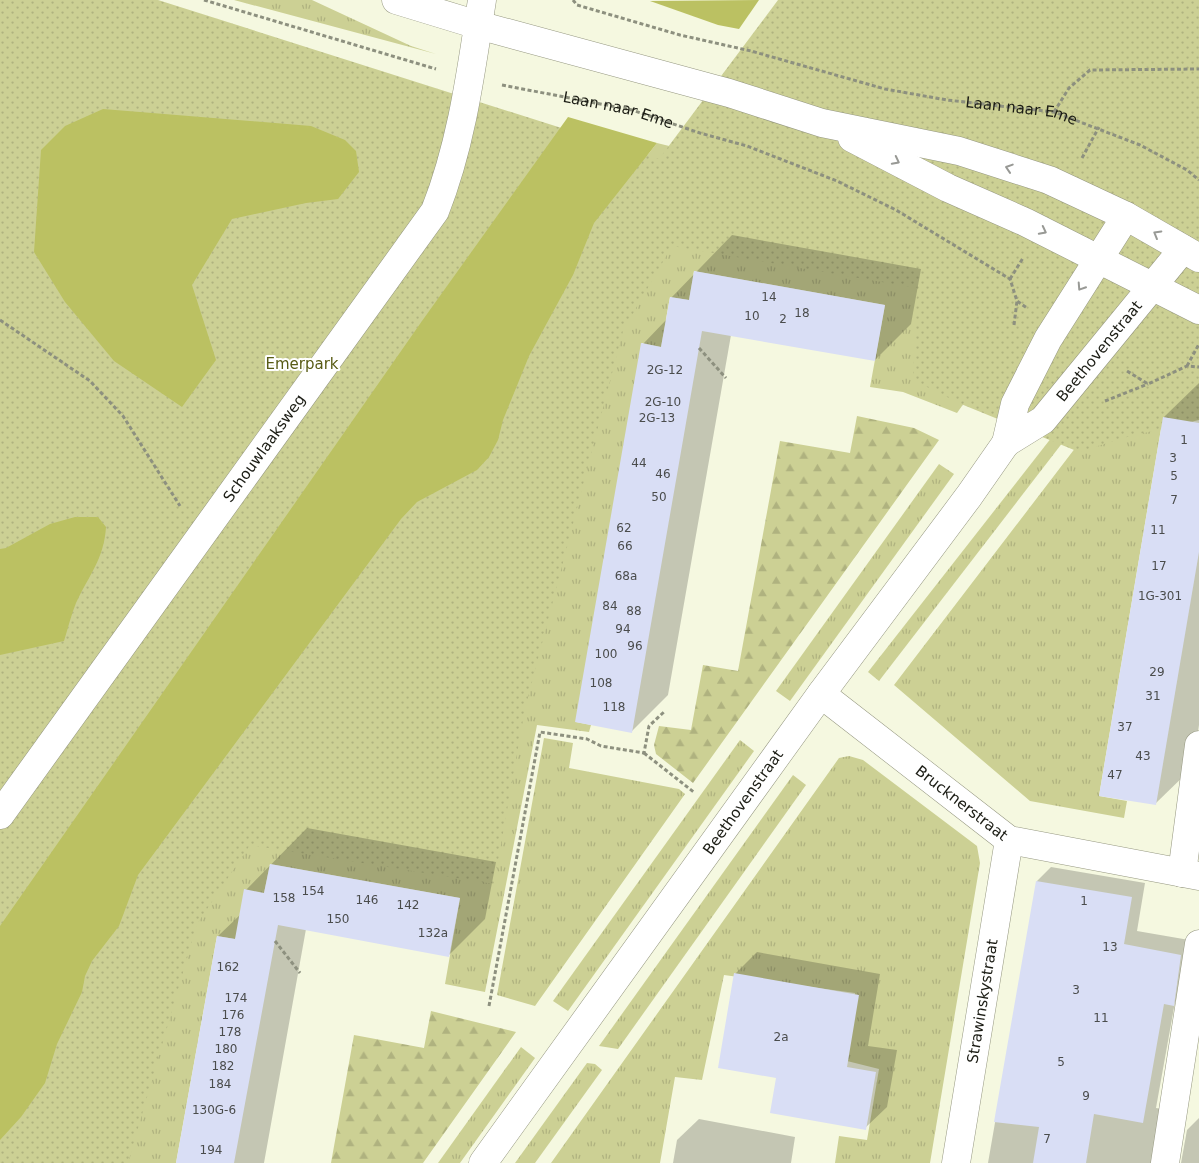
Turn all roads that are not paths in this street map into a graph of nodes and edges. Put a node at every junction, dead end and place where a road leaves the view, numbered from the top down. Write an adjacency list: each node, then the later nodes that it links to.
1 (396, 0): 2 (street)
2 (480, 13): 3 (street); 12 (street, Schouwlaaksweg)
3 (822, 123): 4 (street, one-way to 3); 6 (street, one-way to 6)
4 (1126, 216): 5 (street, one-way to 4); 6 (street, Beethovenstraat)
5 (1191, 253): 7 (street, Beethovenstraat)
6 (1099, 259): 7 (street); 9 (street, Beethovenstraat, one-way to 9)
7 (1152, 286): 8 (street); 9 (street, Beethovenstraat)
8 (1199, 310)
9 (1006, 443): 10 (street, Beethovenstraat)
10 (821, 694): 13 (street, Brucknerstraat); 17 (street, Beethovenstraat)
11 (1199, 745): 14 (street, Brucknerstraat)
12 (0, 815)
13 (1009, 840): 14 (street, Brucknerstraat); 18 (street, Strawinskystraat)
14 (1191, 874)
15 (1199, 944): 16 (street)
16 (1188, 1087): 19 (street)
17 (484, 1163)
18 (956, 1163)
19 (1165, 1163)

